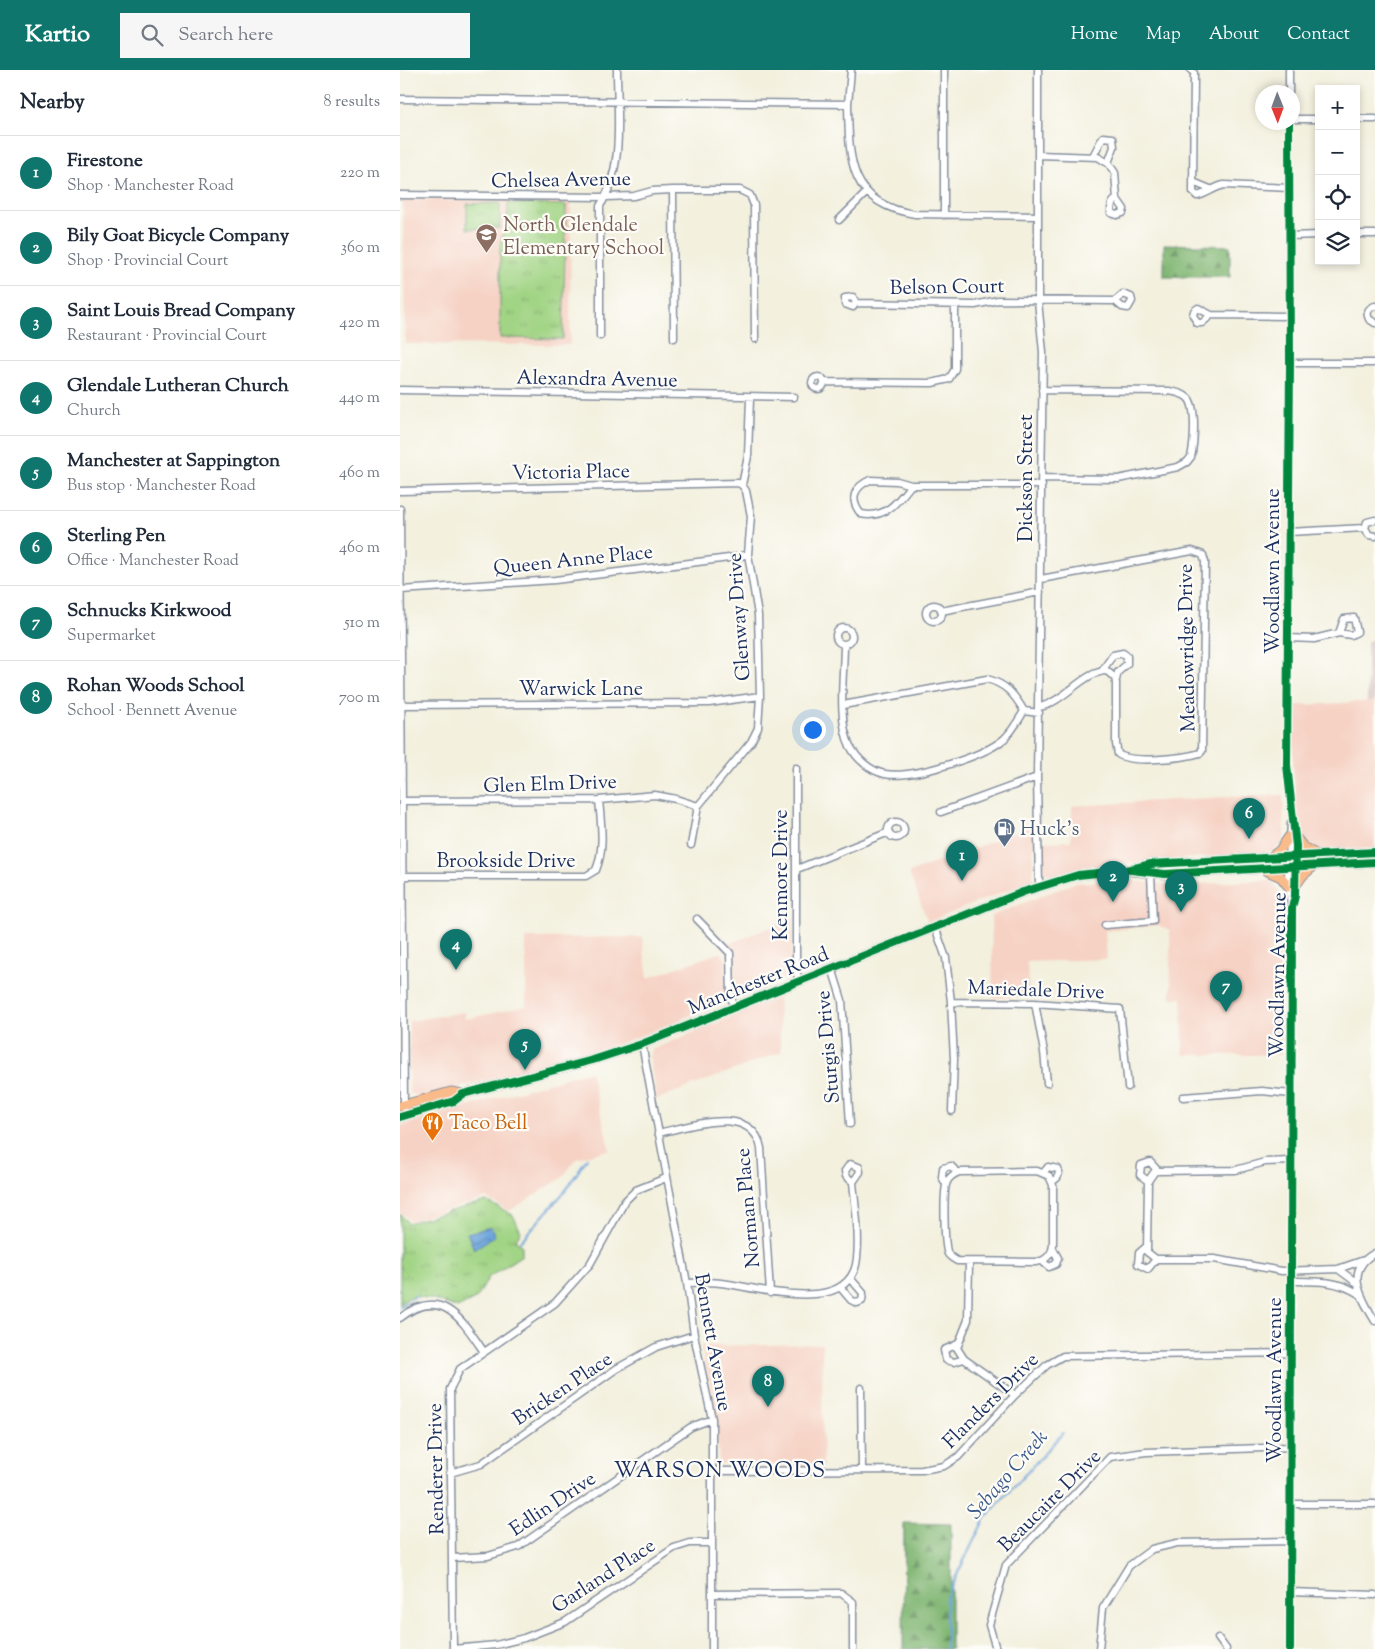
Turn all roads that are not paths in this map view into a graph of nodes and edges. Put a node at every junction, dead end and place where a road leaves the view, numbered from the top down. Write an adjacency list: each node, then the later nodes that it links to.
1 (617, 70): 9 (street)
2 (851, 70): 10 (street)
3 (944, 70): 27 (street)
4 (1038, 70): 16 (street, Dickson Street)
5 (1289, 70): 7 (street)
6 (1195, 71): 19 (street)
7 (1289, 85)
8 (400, 99): 9 (street)
9 (617, 101): 10 (street); 25 (street)
10 (848, 104): 23 (street)
11 (1300, 119): 12 (street)
12 (1315, 119)
13 (1360, 119): 14 (street)
14 (1375, 119)
15 (1289, 130): 20 (street, Woodlawn Avenue)
16 (1038, 154): 17 (street); 28 (street, Dickson Street)
17 (1092, 156): 18 (street); 18 (street)
18 (1108, 163): 26 (street)
19 (1193, 182): 22 (street); 22 (street)
20 (1289, 188): 22 (street); 33 (street, Woodlawn Avenue)
21 (673, 190): 25 (street, Chelsea Avenue); 43 (street); 44 (street, Chelsea Avenue)
22 (1210, 190)
23 (867, 192): 27 (street); 29 (street)
24 (400, 195): 25 (street, Chelsea Avenue)
25 (606, 197): 42 (street)
26 (1117, 198)
27 (944, 215): 28 (street)
28 (1037, 216): 34 (street, Dickson Street)
29 (840, 220)
30 (1360, 234): 31 (street)
31 (1375, 234)
32 (1315, 235): 33 (street)
33 (1289, 236): 40 (street, Woodlawn Avenue)
34 (1038, 301): 35 (street, Belson Court); 37 (street, Belson Court); 49 (street, Dickson Street)
35 (1114, 301)
36 (856, 303): 37 (street, Belson Court)
37 (954, 305): 47 (street)
38 (1375, 306): 41 (street)
39 (1210, 315): 40 (street)
40 (1290, 316): 45 (street, Woodlawn Avenue)
41 (1375, 323)
42 (600, 336)
43 (674, 338)
44 (755, 339)
45 (1290, 363): 46 (street); 59 (street, Woodlawn Avenue)
46 (1375, 363)
47 (824, 382)
48 (400, 390): 51 (street, Alexandra Avenue)
49 (1042, 390): 52 (street, Dickson Street); 52 (street)
50 (794, 397): 51 (street, Alexandra Avenue)
51 (750, 398): 53 (street, Glenway Drive)
52 (1042, 482): 54 (street); 62 (street, Dickson Street)
53 (742, 485): 55 (street, Victoria Place); 61 (street, Glenway Drive)
54 (911, 485): 54 (street)
55 (400, 491)
56 (400, 509): 64 (street)
57 (1375, 520): 58 (street)
58 (1365, 528): 59 (street); 60 (street)
59 (1288, 532): 67 (street, Woodlawn Avenue)
60 (1375, 536)
61 (748, 554): 64 (street, Queen Anne Place); 72 (street, Glenway Drive)
62 (1041, 579): 63 (street, Dickson Street); 70 (street, Meadowridge Drive)
63 (1040, 592): 65 (street); 75 (street, Dickson Street)
64 (401, 593): 71 (street)
65 (941, 611)
66 (1339, 633): 67 (street)
67 (1287, 638): 85 (street, Woodlawn Avenue)
68 (844, 644): 74 (street)
69 (1102, 671): 70 (street); 70 (street); 75 (street)
70 (1115, 681)
71 (401, 687): 73 (street)
72 (760, 696): 73 (street, Warwick Lane); 82 (street, Glenway Drive)
73 (401, 705): 79 (street)
74 (843, 705): 76 (street); 76 (street)
75 (1039, 710): 76 (street); 78 (street, Dickson Street)
76 (1024, 712)
77 (796, 768): 94 (street, Kenmore Drive)
78 (1038, 777): 83 (street); 99 (street, Dickson Street)
79 (401, 788): 81 (street)
80 (599, 800): 81 (street, Glen Elm Drive); 82 (street, Glen Elm Drive); 98 (street, Brookside Drive)
81 (402, 802): 98 (street)
82 (698, 806): 86 (street, Glenway Drive)
83 (941, 812)
84 (889, 832): 94 (street)
85 (1292, 838): 88 (main road); 89 (street, Woodlawn Avenue); 90 (main road)
86 (691, 845)
87 (1375, 852): 88 (main road, Manchester Road)
88 (1317, 855): 89 (main road, Manchester Road)
89 (1292, 856): 90 (main road, Manchester Road); 93 (street, Woodlawn Avenue)
90 (1270, 858): 96 (main road, Manchester Road)
91 (1375, 862): 92 (main road, Manchester Road)
92 (1316, 866): 93 (main road, Manchester Road); 100 (main road)
93 (1292, 867): 95 (main road, Manchester Road); 100 (street, Woodlawn Avenue)
94 (797, 869): 106 (street, Kenmore Drive)
95 (1263, 869): 97 (main road, Manchester Road); 100 (main road)
96 (1126, 870): 97 (main road, Manchester Road); 99 (main road, Manchester Road)
97 (1151, 874): 102 (street)
98 (402, 876): 104 (street)
99 (1039, 886): 103 (main road, Manchester Road)
100 (1292, 887): 114 (street, Woodlawn Avenue)
101 (696, 919): 109 (street)
102 (1105, 925)
103 (935, 927): 105 (main road, Manchester Road); 107 (street)
104 (402, 932): 116 (street)
105 (832, 968): 106 (main road, Manchester Road); 119 (street, Sturgis Drive)
106 (799, 982): 109 (main road, Manchester Road)
107 (951, 1002): 108 (street, Mariedale Drive); 117 (street)
108 (1035, 1002): 111 (street); 112 (street, Mariedale Drive)
109 (734, 1008): 110 (main road, Manchester Road)
110 (642, 1044): 113 (main road, Manchester Road); 120 (street, Bennett Avenue)
111 (1047, 1083)
112 (1128, 1087)
113 (463, 1094): 116 (main road, Manchester Road); 118 (main road, Manchester Road)
114 (1291, 1094): 115 (street); 121 (street, Woodlawn Avenue)
115 (1183, 1097)
116 (402, 1105): 118 (street)
117 (952, 1111)
118 (402, 1116)
119 (850, 1124)
120 (658, 1133): 124 (street, Bennett Avenue); 142 (street, Norman Place)
121 (1291, 1160): 122 (street); 136 (street, Woodlawn Avenue)
122 (1158, 1171): 127 (street); 127 (street)
123 (956, 1172): 125 (street); 125 (street); 129 (street)
124 (666, 1178): 139 (street, Bennett Avenue); 148 (street, Renderer Drive)
125 (948, 1181): 134 (street)
126 (853, 1182): 137 (street)
127 (1148, 1182): 128 (street)
128 (1146, 1247): 131 (street); 131 (street)
129 (1053, 1249): 133 (street); 133 (street)
130 (1375, 1253): 132 (street)
131 (1156, 1259): 136 (street)
132 (1364, 1260): 135 (street); 140 (street)
133 (1042, 1261): 134 (street)
134 (969, 1262): 147 (street)
135 (1338, 1269): 136 (street); 140 (street)
136 (1290, 1270): 138 (street, Woodlawn Avenue)
137 (850, 1278): 141 (street); 141 (street)
138 (1290, 1281): 143 (street); 149 (street, Woodlawn Avenue)
139 (687, 1283): 142 (street); 146 (street, Bennett Avenue)
140 (1357, 1283): 143 (street)
141 (840, 1287): 142 (street)
142 (770, 1293)
143 (1360, 1294): 145 (street)
144 (400, 1318): 148 (street)
145 (1375, 1321)
146 (694, 1335): 153 (street, Bennett Avenue); 157 (street, Bricken Place)
147 (958, 1344): 150 (street); 150 (street)
148 (484, 1352): 157 (street, Renderer Drive)
149 (1290, 1353): 152 (street, Flanders Drive); 154 (street, Woodlawn Avenue)
150 (964, 1359): 152 (street)
151 (861, 1388): 155 (street)
152 (1015, 1395): 155 (street, Flanders Drive)
153 (712, 1420): 156 (street, Bennett Avenue); 162 (street, Edlin Drive)
154 (1290, 1447): 158 (street, Woodlawn Avenue); 170 (street, Beaucaire Drive)
155 (862, 1470): 156 (street, Flanders Drive)
156 (713, 1471): 161 (street, Bennett Avenue)
157 (450, 1473): 162 (street, Renderer Drive)
158 (1290, 1504): 159 (street); 160 (street, Woodlawn Avenue)
159 (1375, 1504)
160 (1290, 1541): 163 (street, Woodlawn Avenue); 171 (street)
161 (712, 1543): 164 (street, Bennett Avenue); 167 (street, Garland Place)
162 (452, 1558): 167 (street, Renderer Drive)
163 (1290, 1592): 165 (street); 173 (street, Woodlawn Avenue)
164 (712, 1594): 168 (street, Bennett Avenue); 169 (street)
165 (1375, 1595)
166 (1218, 1638): 172 (street)
167 (453, 1649)
168 (712, 1649)
169 (852, 1649)
170 (996, 1649)
171 (1099, 1649)
172 (1226, 1649)
173 (1290, 1649)

